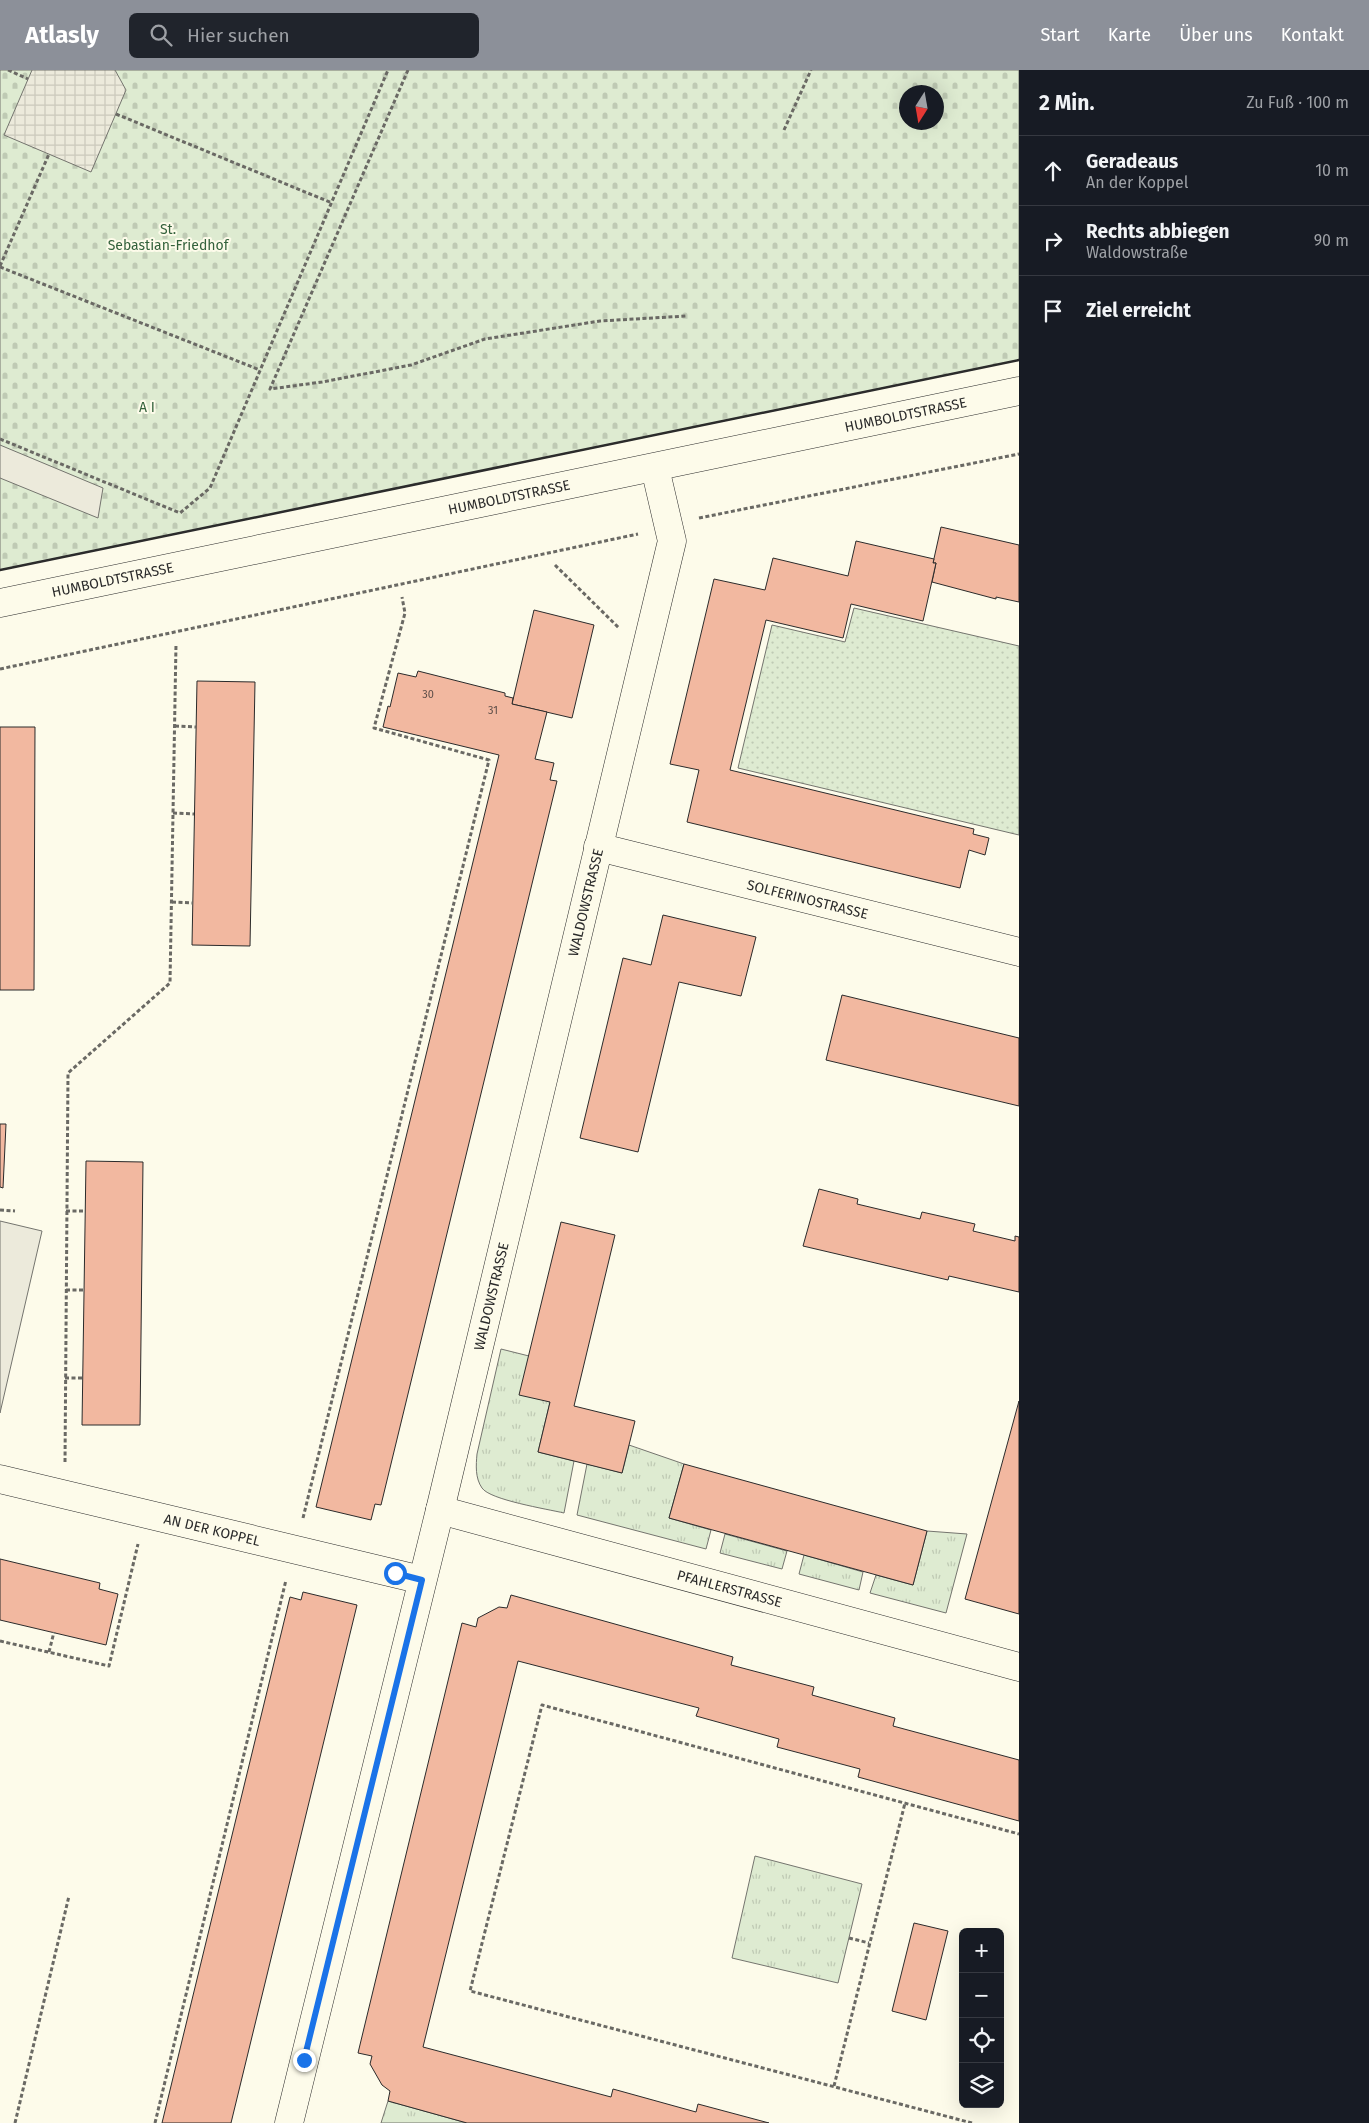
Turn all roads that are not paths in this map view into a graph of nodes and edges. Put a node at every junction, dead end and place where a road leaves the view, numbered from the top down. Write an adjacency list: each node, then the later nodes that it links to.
1 (1019, 391): 2 (street, HUMBOLDTSTRASSE)
2 (655, 468): 3 (street, HUMBOLDTSTRASSE); 4 (street, WALDOWSTRASSE)
3 (0, 603)
4 (598, 847): 5 (street, SOLFERINOSTRASSE); 7 (street, WALDOWSTRASSE)
5 (1019, 952)
6 (0, 1479): 8 (street, AN DER KOPPEL)
7 (440, 1510): 8 (street, WALDOWSTRASSE); 9 (street, PFAHLERSTRASSE)
8 (422, 1580): 10 (street, WALDOWSTRASSE)
9 (1019, 1667)
10 (289, 2123)

